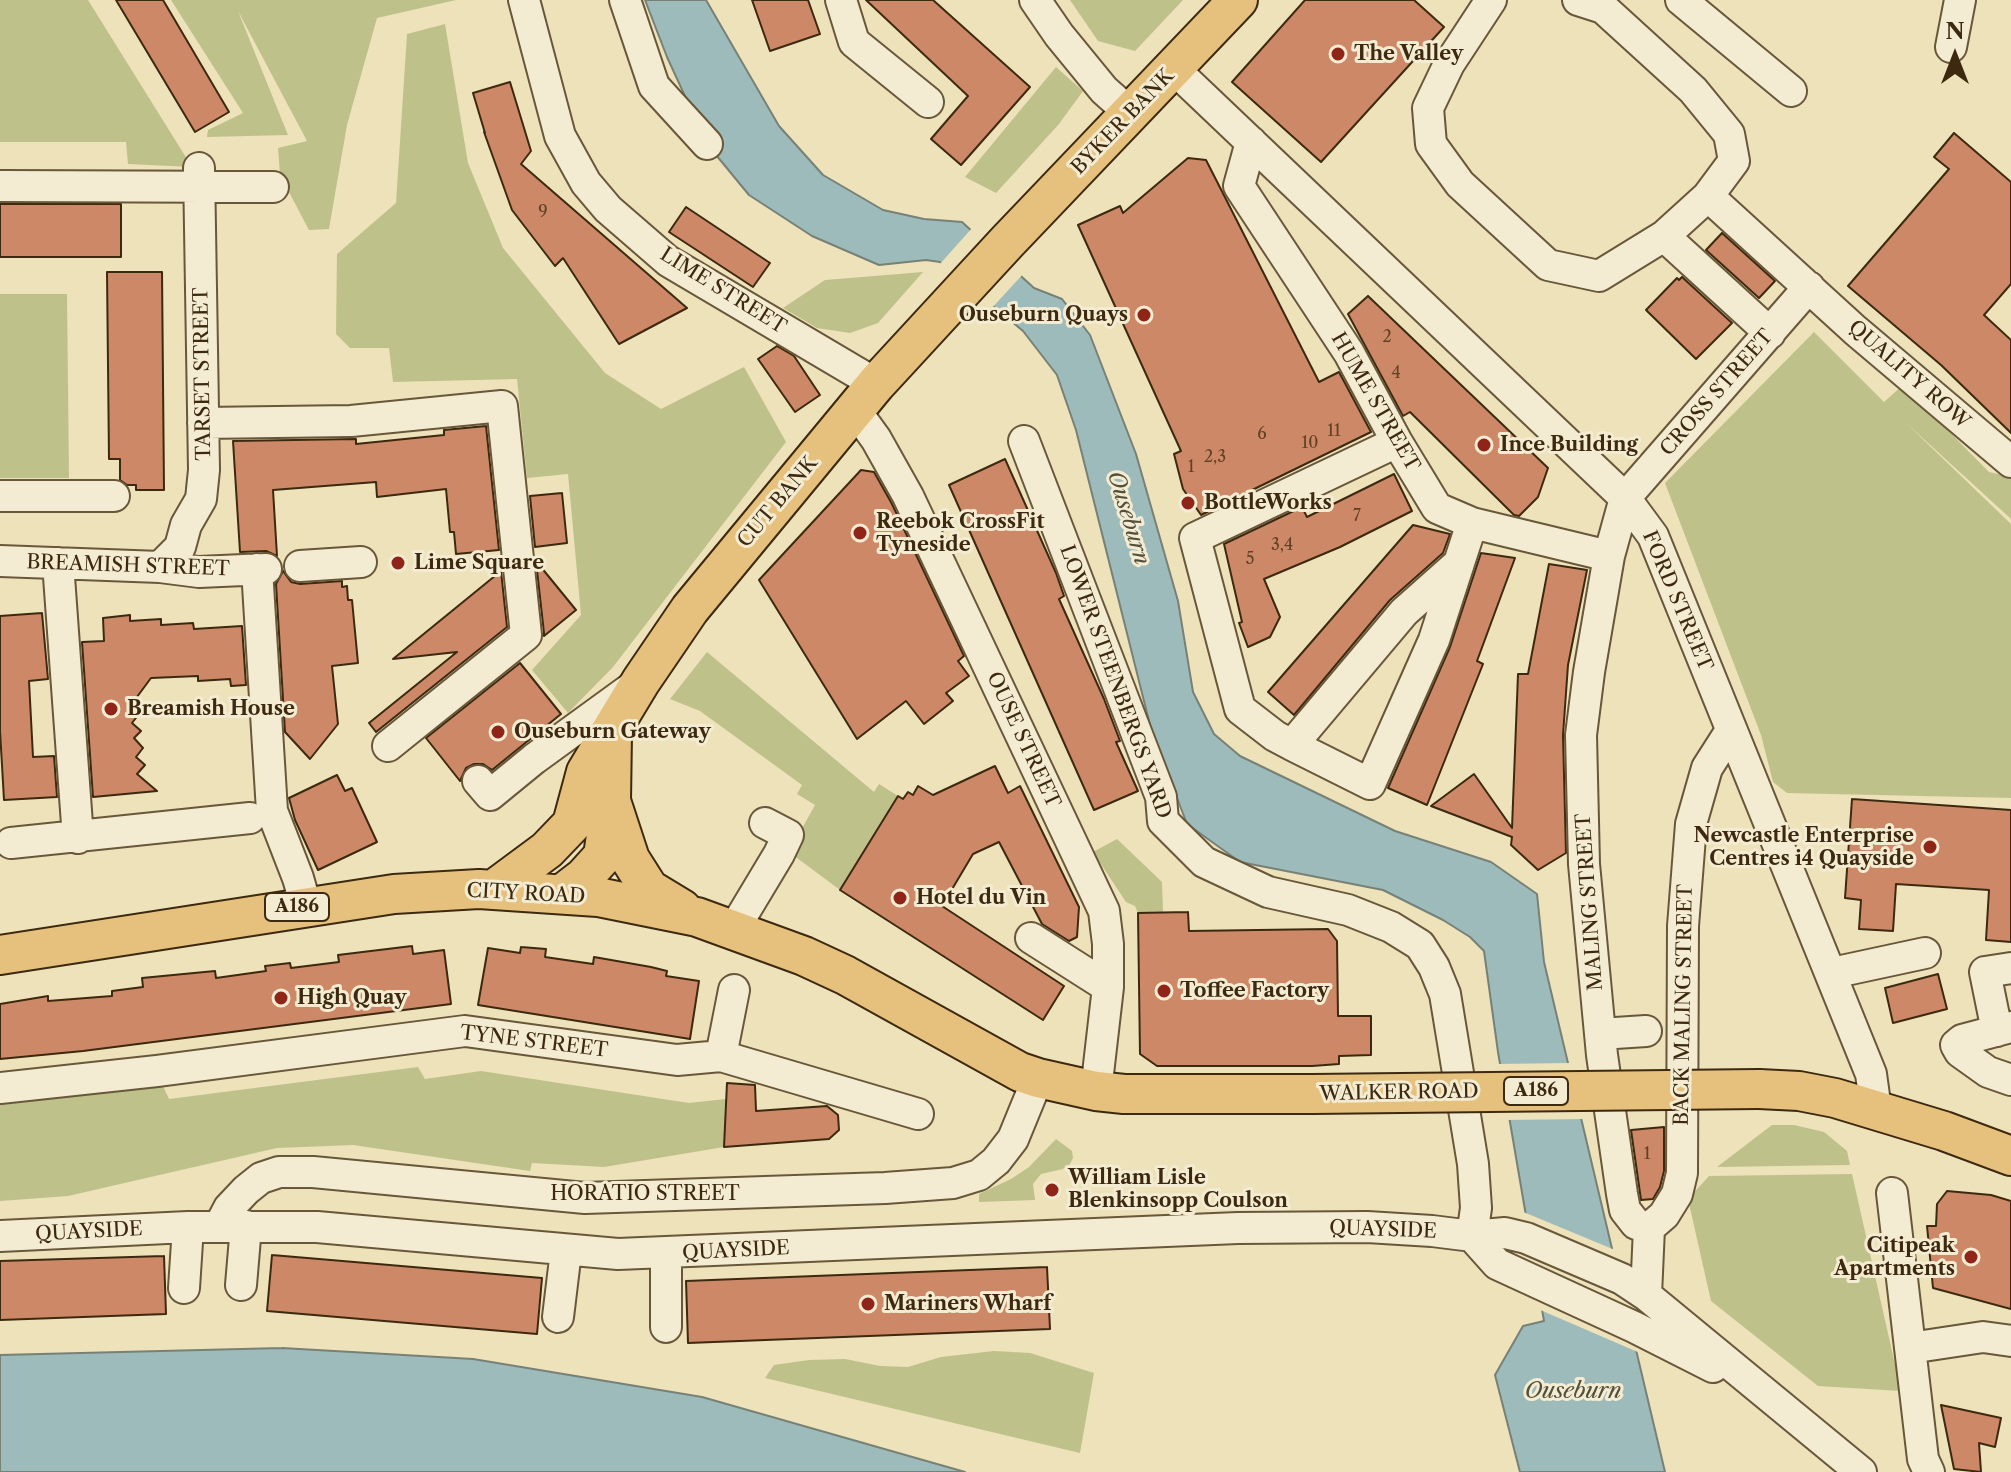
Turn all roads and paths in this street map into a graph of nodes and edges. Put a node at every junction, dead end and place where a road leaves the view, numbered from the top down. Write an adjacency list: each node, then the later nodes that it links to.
1 (524, 0): 25 (street, LIME STREET)
2 (625, 0): 16 (street)
3 (841, 0): 13 (street)
4 (1035, 0): 14 (street)
5 (1491, 0): 21 (street)
6 (1578, 0): 20 (street)
7 (1681, 0): 12 (street)
8 (1960, 0): 10 (street)
9 (1228, 3): 11 (main road, BYKER BANK)
10 (1951, 47)
11 (1174, 69): 14 (main road, BYKER BANK); 15 (street, FORD STREET)
12 (1791, 91)
13 (928, 102)
14 (1131, 114): 23 (main road, BYKER BANK)
15 (1251, 142): 28 (street, HUME STREET); 32 (street, FORD STREET)
16 (707, 144)
17 (200, 177): 18 (street); 19 (street); 26 (street, TARSET STREET)
18 (0, 186)
19 (273, 187)
20 (1708, 196): 21 (street); 22 (street, QUALITY ROW)
21 (1664, 236): 24 (street)
22 (1800, 279): 24 (street, CROSS STREET); 29 (street, QUALITY ROW)
23 (964, 288): 25 (main road, CUT BANK)
24 (1760, 324): 32 (street, CROSS STREET)
25 (865, 397): 41 (main road, CUT BANK); 63 (street, OUSE STREET)
26 (203, 423): 40 (street, TARSET STREET); 45 (street)
27 (1024, 441): 81 (street, LOWER STEENBERGS YARD)
28 (1397, 442): 33 (street, HUME STREET); 44 (street)
29 (2011, 462)
30 (0, 496): 31 (street)
31 (114, 496)
32 (1625, 498): 34 (street, MALING STREET); 43 (street, FORD STREET)
33 (1472, 523): 34 (street, HUME STREET); 38 (street)
34 (1609, 556): 67 (street, MALING STREET)
35 (0, 561): 37 (street, BREAMISH STREET)
36 (361, 562): 39 (street)
37 (58, 563): 40 (street, BREAMISH STREET); 51 (street)
38 (1458, 564): 44 (street); 44 (street)
39 (300, 566)
40 (160, 567): 55 (street, BREAMISH STREET)
41 (641, 681): 42 (main road, CUT BANK); 46 (street)
42 (612, 731): 47 (main road); 50 (main road, CUT BANK)
43 (1730, 732): 62 (street, FORD STREET); 77 (street, BACK MALING STREET)
44 (1292, 745)
45 (388, 746)
46 (478, 781)
47 (611, 801): 54 (main road); 56 (main road)
48 (250, 818): 51 (street)
49 (765, 823): 57 (street)
50 (560, 837): 53 (main road); 54 (main road, CUT BANK)
51 (78, 838): 52 (street)
52 (11, 843)
53 (493, 890): 54 (main road, CITY ROAD / A186); 55 (main road, CITY ROAD / A186)
54 (581, 890): 56 (main road, CITY ROAD / A186)
55 (306, 906): 60 (main road, CITY ROAD / A186)
56 (697, 917): 57 (main road, CITY ROAD / A186)
57 (734, 929): 69 (main road, CITY ROAD / A186)
58 (1031, 938): 63 (street)
59 (1925, 948): 62 (street)
60 (0, 955)
61 (2011, 968): 65 (street)
62 (1832, 973): 73 (street, FORD STREET)
63 (1108, 987): 72 (street, OUSE STREET)
64 (734, 990): 68 (street)
65 (2004, 1029): 70 (street)
66 (1646, 1031): 67 (street)
67 (1601, 1044): 77 (street, MALING STREET)
68 (721, 1056): 71 (street, TYNE STREET); 74 (street, TYNE STREET)
69 (1029, 1075): 72 (main road, WALKER ROAD / A186); 79 (street, HORATIO STREET)
70 (2011, 1080)
71 (0, 1088)
72 (1096, 1091): 73 (main road, WALKER ROAD / A186, bridge)
73 (1876, 1110): 75 (main road, WALKER ROAD / A186)
74 (918, 1114)
75 (2011, 1156)
76 (1892, 1193): 90 (street)
77 (1643, 1226): 85 (street, MALING STREET)
78 (188, 1227): 79 (street, QUAYSIDE); 80 (street, QUAYSIDE); 86 (street)
79 (232, 1227): 82 (street, QUAYSIDE); 84 (street)
80 (0, 1236)
81 (1472, 1236): 83 (street, QUAYSIDE); 85 (street, QUAYSIDE); 91 (street)
82 (566, 1251): 83 (street, QUAYSIDE); 87 (street)
83 (666, 1254): 88 (street)
84 (241, 1285)
85 (1634, 1287): 91 (street)
86 (184, 1288)
87 (558, 1317)
88 (666, 1327)
89 (2011, 1341): 90 (street)
90 (1910, 1348): 93 (street)
91 (1765, 1393): 92 (street)
92 (1861, 1472)
93 (1929, 1472)

